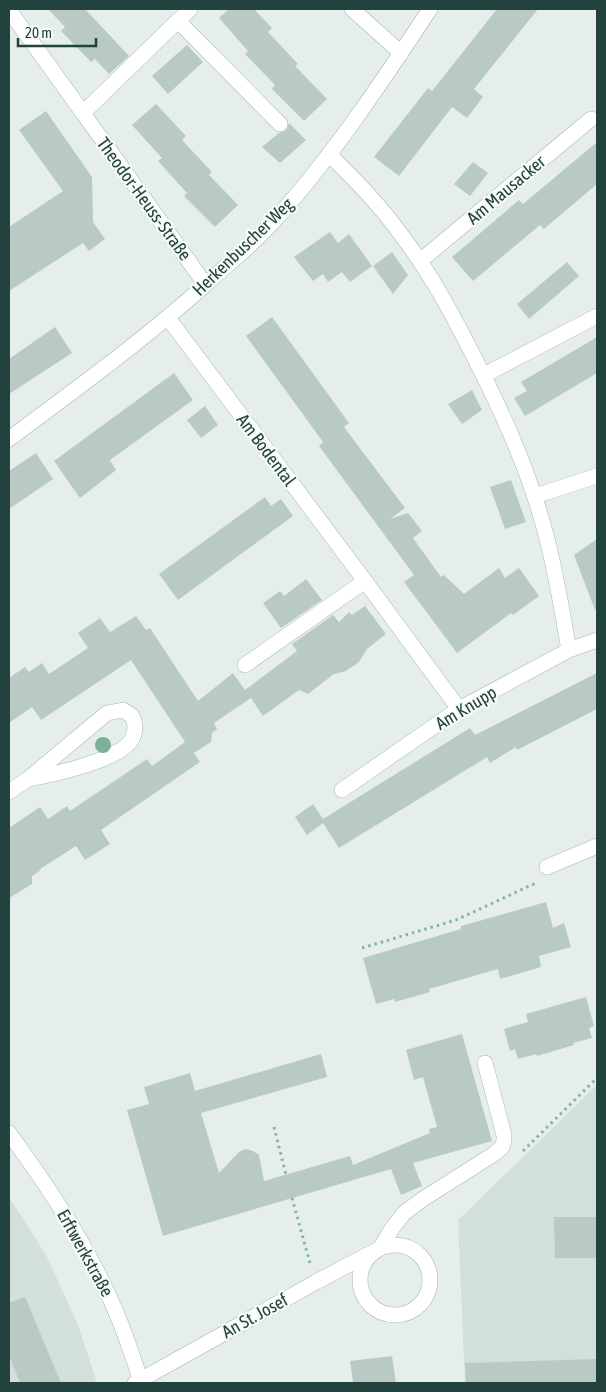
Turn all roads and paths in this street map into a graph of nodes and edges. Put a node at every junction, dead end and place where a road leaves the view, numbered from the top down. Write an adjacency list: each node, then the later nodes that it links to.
1 (352, 9): 5 (street)
2 (430, 9): 5 (street, Herkenbuscher Weg)
3 (9, 10): 6 (street, Theodor-Heuss-Straße)
4 (186, 12): 6 (street); 8 (street)
5 (401, 53): 9 (street, Herkenbuscher Weg)
6 (83, 113): 11 (street, Theodor-Heuss-Straße)
7 (591, 119): 10 (street, Am Mausacker)
8 (280, 124)
9 (329, 154): 10 (street); 11 (street, Herkenbuscher Weg)
10 (420, 262): 14 (street)
11 (205, 284): 13 (street, Herkenbuscher Weg)
12 (597, 316): 14 (street)
13 (168, 318): 15 (street, Herkenbuscher Weg); 18 (street, Am Bodental)
14 (484, 375): 17 (street)
15 (9, 439)
16 (597, 476): 17 (street)
17 (535, 496): 20 (street)
18 (365, 581): 21 (street); 22 (street, Am Bodental)
19 (597, 640): 20 (street, Am Knupp)
20 (569, 650): 22 (street, Am Knupp)
21 (245, 665)
22 (459, 709): 24 (street, Am Knupp)
23 (28, 779): 23 (street); 25 (street)
24 (342, 790)
25 (9, 792)
26 (597, 846): 27 (street)
27 (547, 867): 28 (path)
28 (362, 948)
29 (485, 1063): 34 (street)
30 (274, 1128): 32 (path)
31 (9, 1133): 36 (street, Erftwerkstraße)
32 (286, 1175)
33 (292, 1198): 35 (path)
34 (376, 1250): 34 (street, An St. Josef); 35 (street, An St. Josef)
35 (316, 1282): 36 (street, An St. Josef)
36 (138, 1382)

